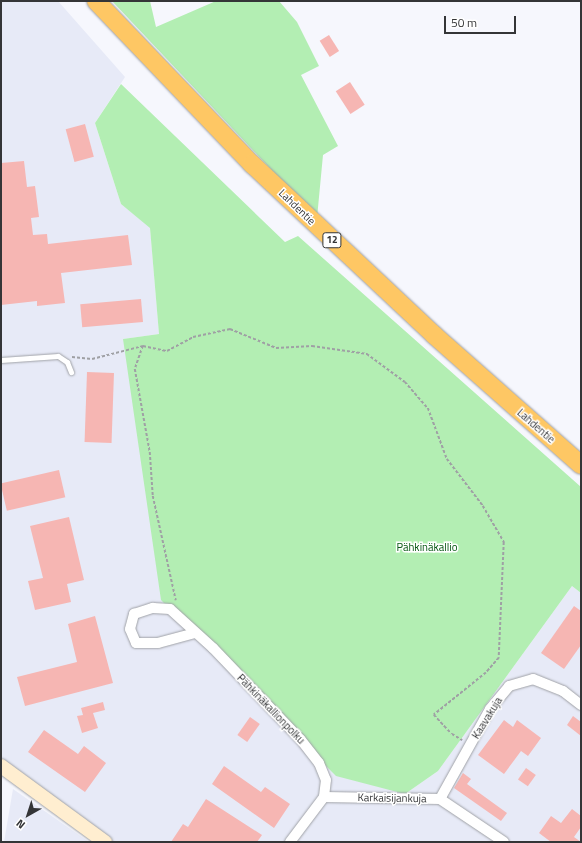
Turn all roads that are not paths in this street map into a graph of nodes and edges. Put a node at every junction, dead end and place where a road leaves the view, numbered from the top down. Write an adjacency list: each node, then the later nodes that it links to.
1 (96, 1): 4 (highway, Lahdentie / 12)
2 (1, 360): 3 (lane)
3 (71, 372)
4 (581, 465)
5 (195, 633): 5 (street, Pähkinäkallionpolku); 8 (street, Pähkinäkallionpolku)
6 (581, 705): 9 (street, Kaavakuja)
7 (1, 766): 10 (street)
8 (324, 797): 9 (street, Karkaisijankuja); 11 (street)
9 (440, 799): 12 (street, Karkaisijankuja)
10 (106, 842)
11 (290, 842)
12 (504, 842)

